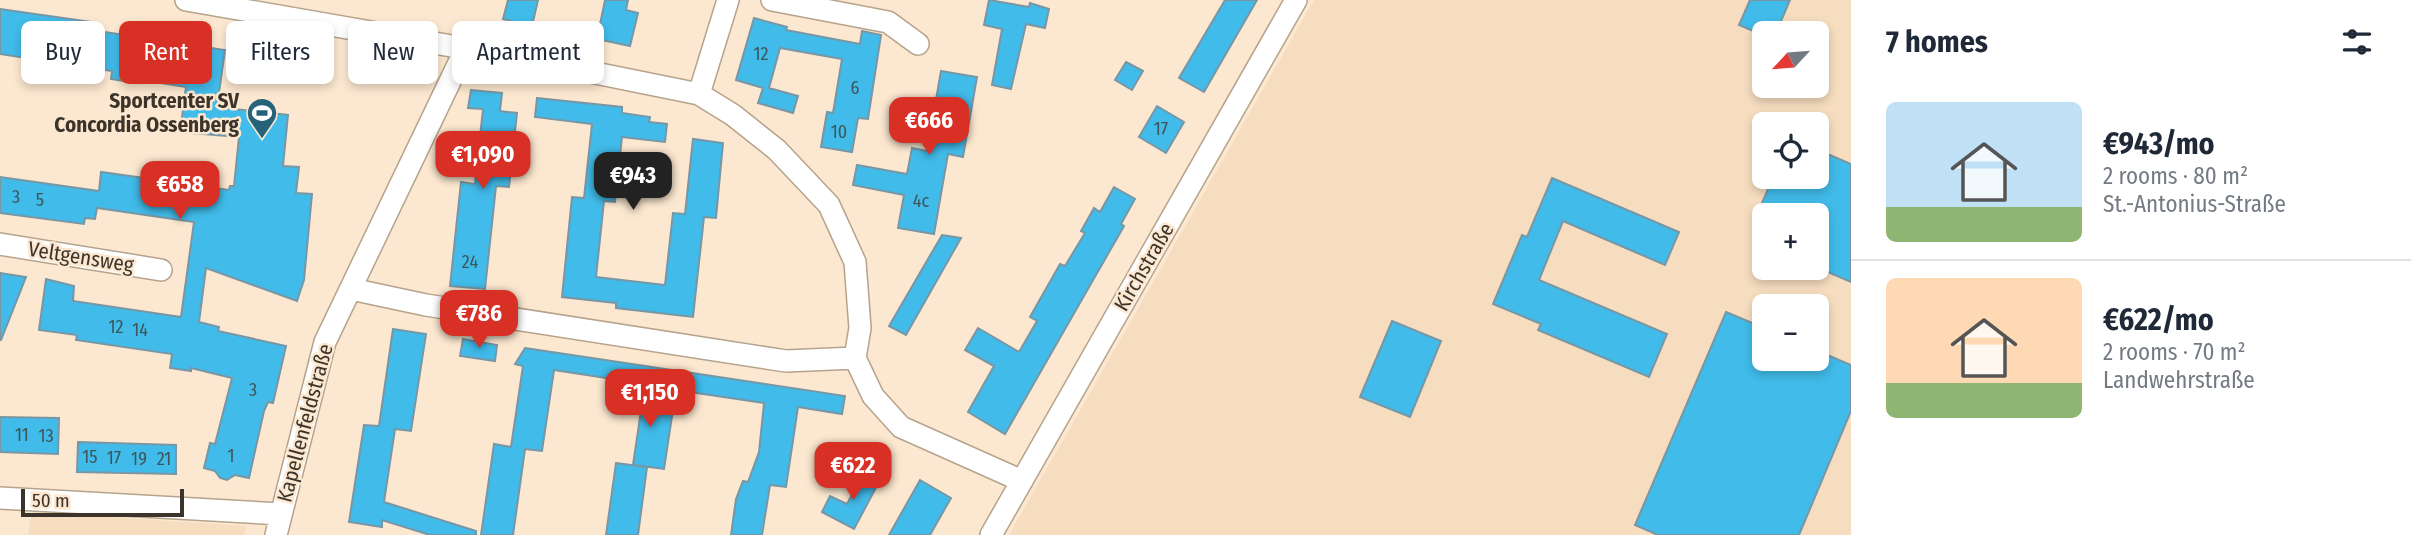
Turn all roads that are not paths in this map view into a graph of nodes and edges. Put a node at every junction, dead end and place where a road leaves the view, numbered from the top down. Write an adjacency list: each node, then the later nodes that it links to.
1 (186, 0): 6 (street)
2 (728, 0): 9 (street)
3 (772, 0): 5 (street)
4 (1296, 0): 14 (street, Kirchstraße)
5 (918, 44)
6 (452, 46)
7 (604, 75): 9 (street)
8 (452, 77): 12 (street, Kapellenfeldstraße)
9 (699, 94): 13 (street)
10 (0, 244): 11 (street, Veltgensweg)
11 (162, 270)
12 (351, 289): 13 (street); 16 (street, Kapellenfeldstraße)
13 (855, 358): 14 (street)
14 (1022, 481): 17 (street, Kirchstraße)
15 (0, 498): 16 (street)
16 (278, 525)
17 (991, 535)

